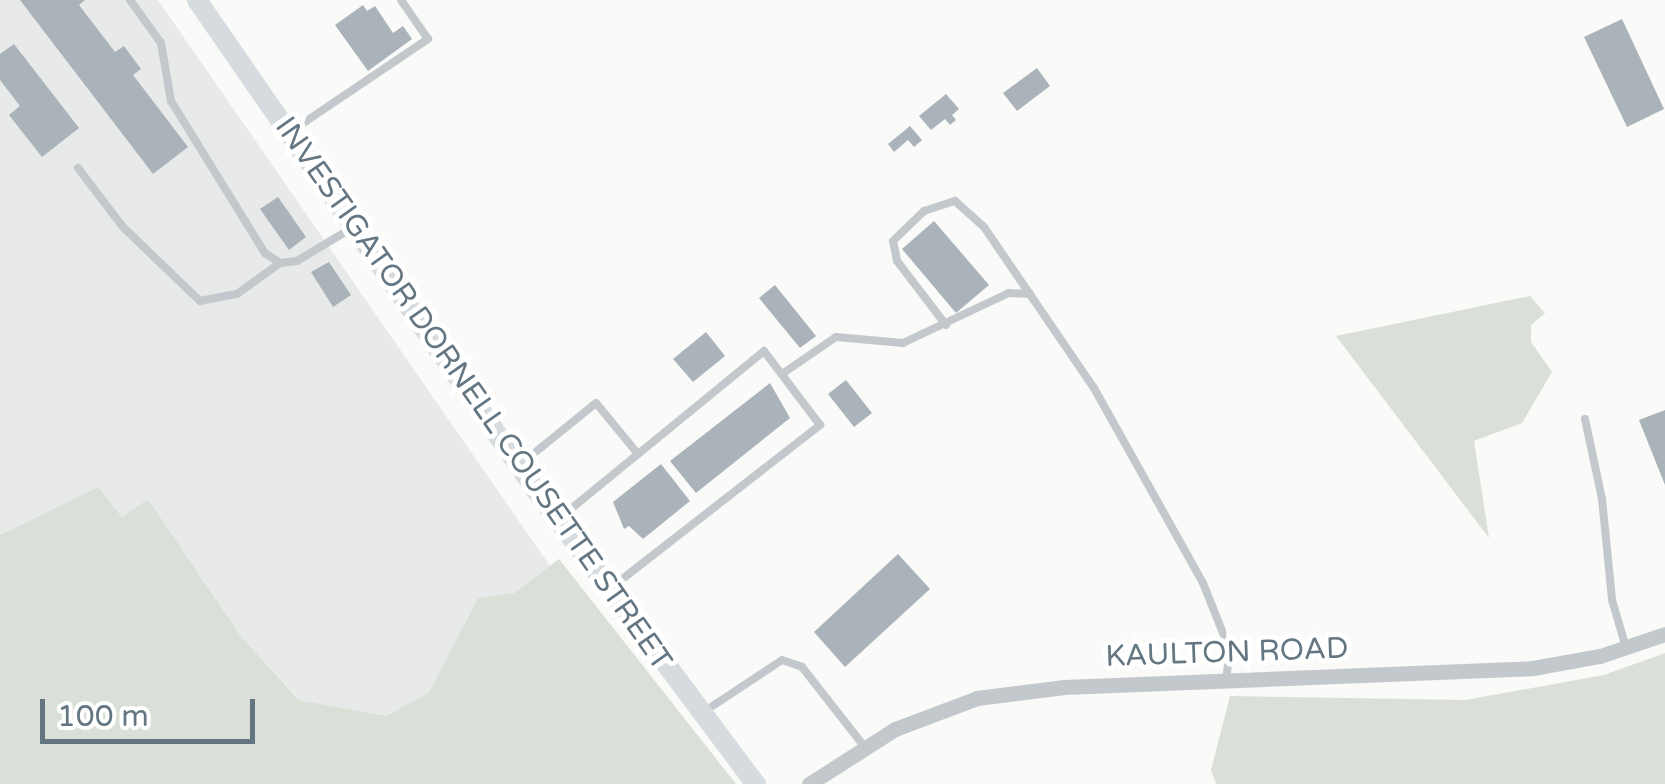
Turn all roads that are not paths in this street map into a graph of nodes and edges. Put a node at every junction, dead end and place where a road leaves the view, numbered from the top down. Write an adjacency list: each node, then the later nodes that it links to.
1 (130, 0): 7 (lane)
2 (400, 0): 4 (lane)
3 (206, 3): 4 (main road, INVESTIGATOR DORNELL COUSETTE STREET)
4 (289, 133): 6 (main road, INVESTIGATOR DORNELL COUSETTE STREET)
5 (78, 168): 7 (lane)
6 (353, 227): 7 (lane); 13 (main road, INVESTIGATOR DORNELL COUSETTE STREET)
7 (280, 263)
8 (1030, 294): 9 (lane); 9 (lane); 18 (lane)
9 (946, 325): 10 (lane)
10 (782, 374): 12 (lane); 15 (lane)
11 (1585, 419): 17 (lane)
12 (638, 454): 13 (lane); 14 (lane)
13 (519, 466): 14 (main road, INVESTIGATOR DORNELL COUSETTE STREET)
14 (558, 520): 15 (main road, INVESTIGATOR DORNELL COUSETTE STREET)
15 (608, 590): 19 (main road, INVESTIGATOR DORNELL COUSETTE STREET)
16 (1665, 634): 17 (street, KAULTON ROAD)
17 (1626, 648): 18 (street, KAULTON ROAD)
18 (1226, 680): 20 (street, KAULTON ROAD)
19 (702, 714): 20 (lane); 21 (main road, INVESTIGATOR DORNELL COUSETTE STREET)
20 (864, 746): 22 (street, KAULTON ROAD)
21 (756, 784)
22 (809, 784)

